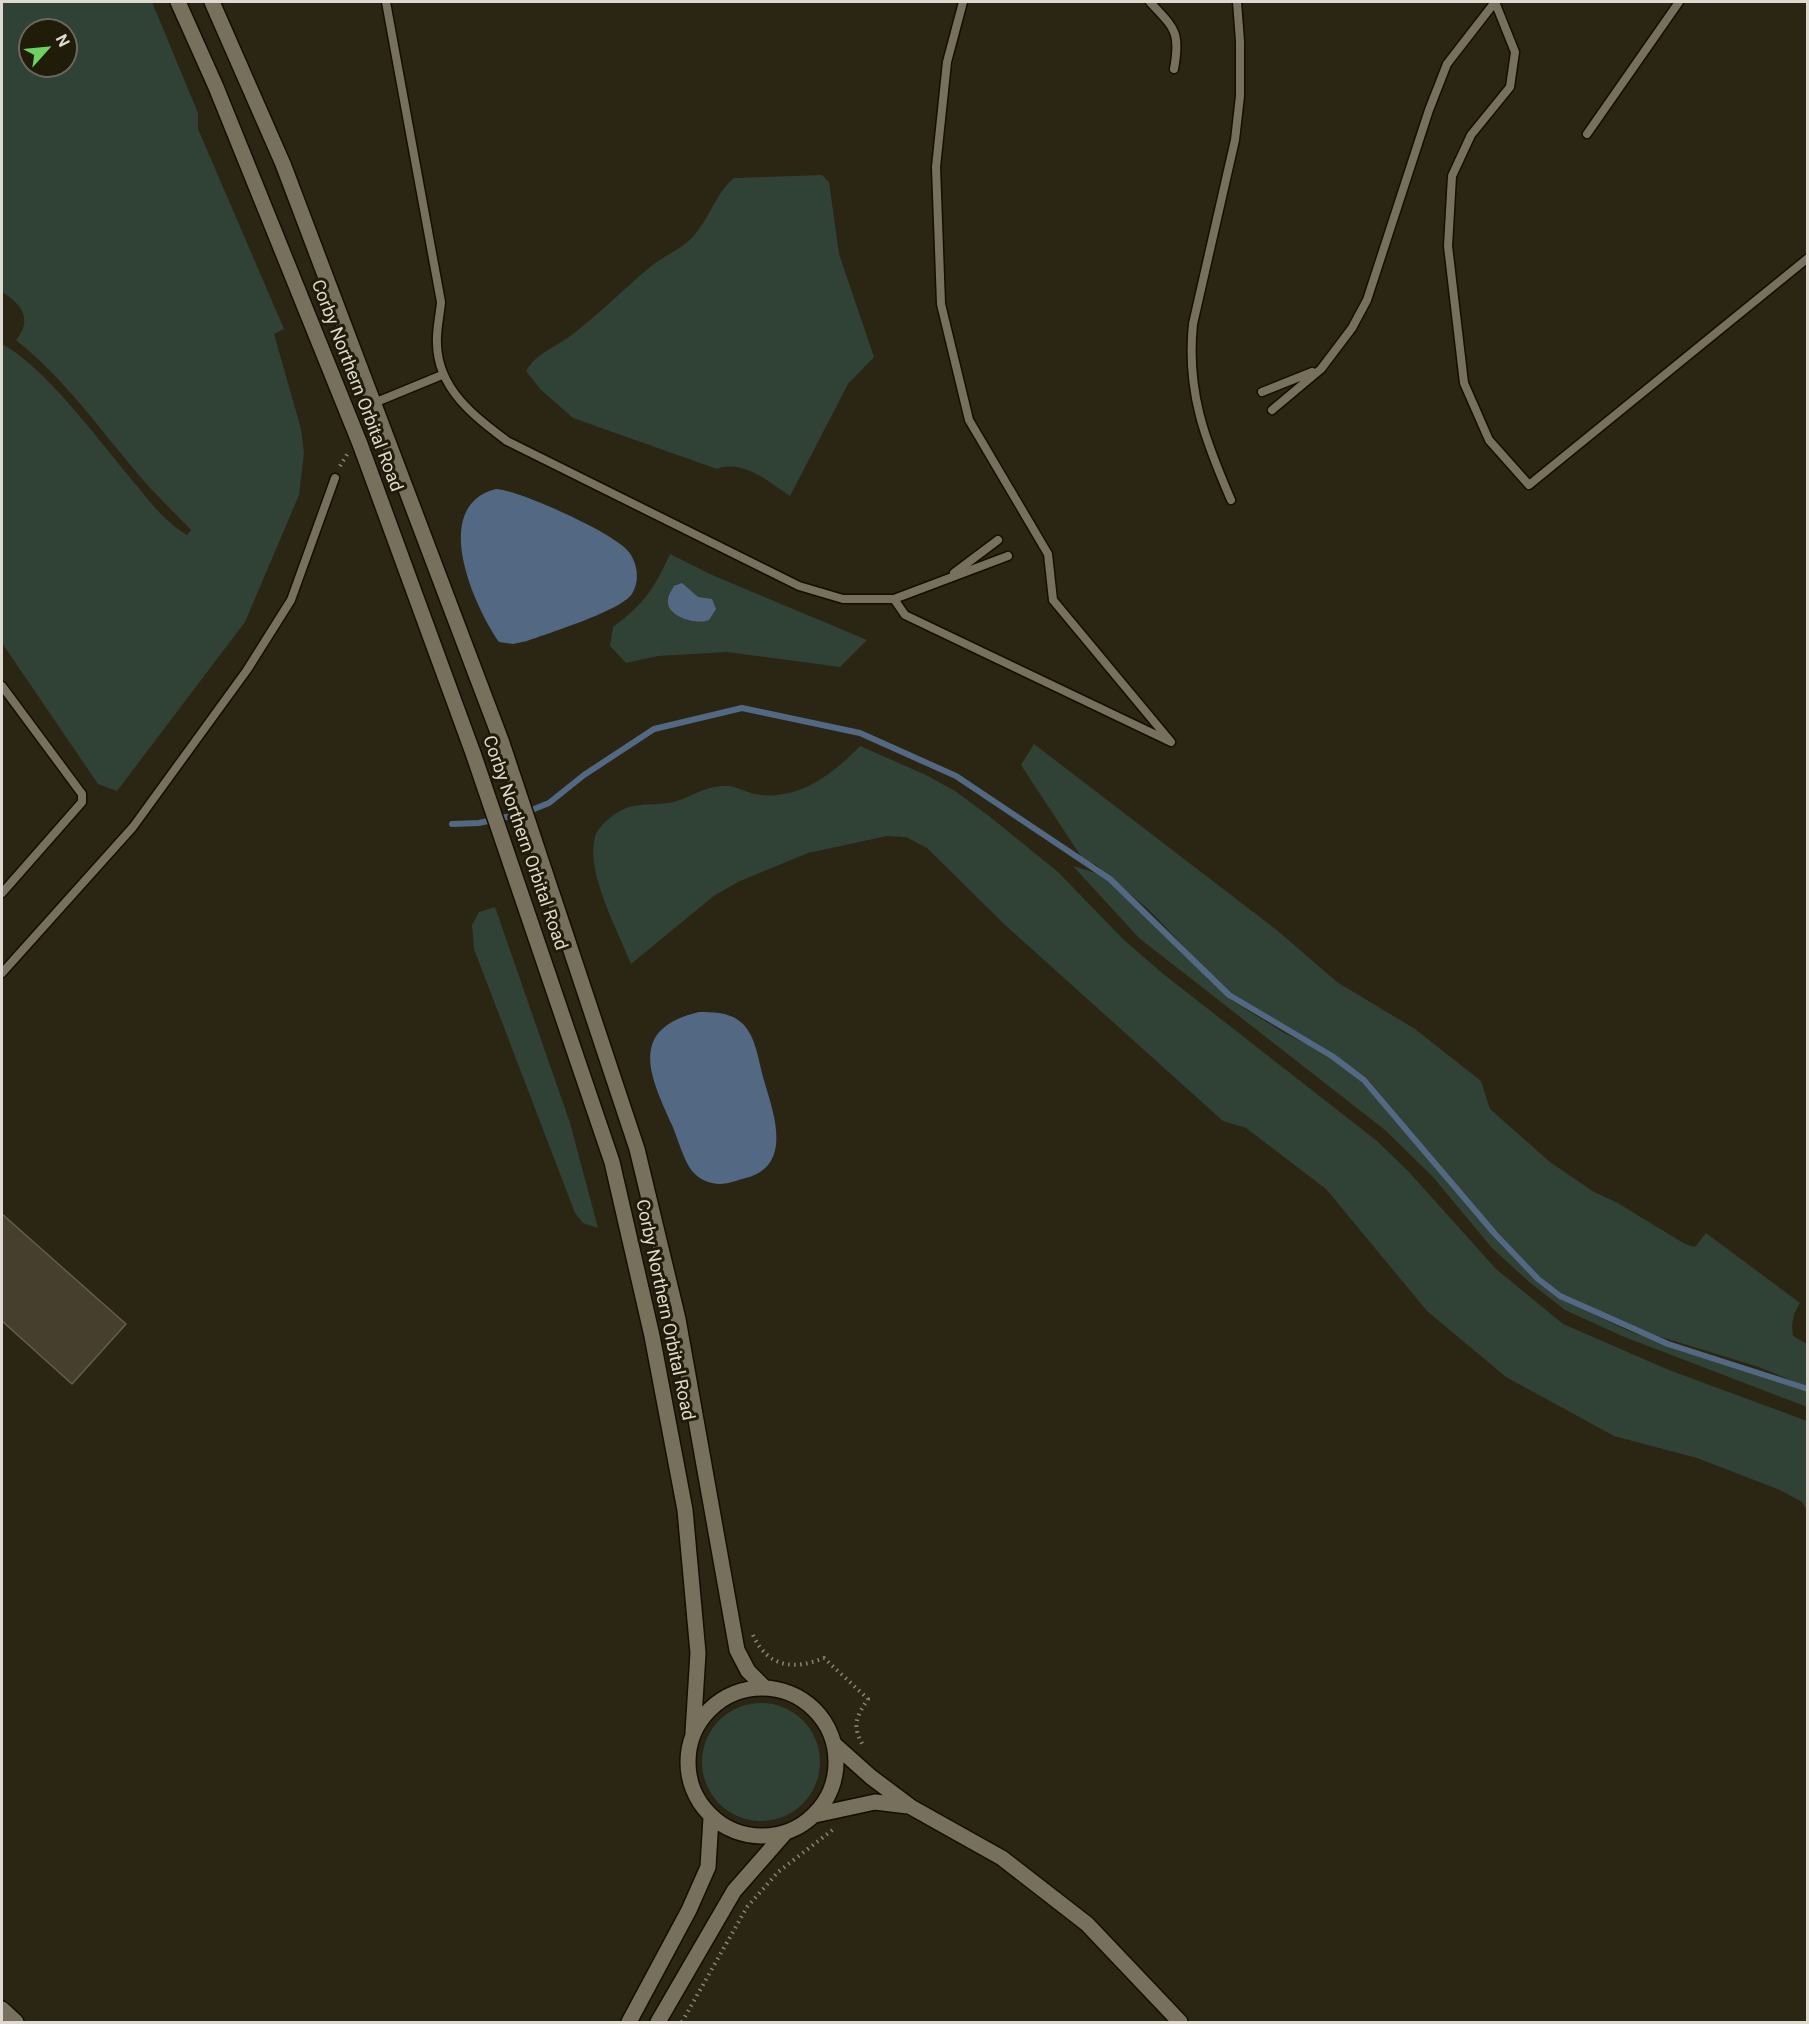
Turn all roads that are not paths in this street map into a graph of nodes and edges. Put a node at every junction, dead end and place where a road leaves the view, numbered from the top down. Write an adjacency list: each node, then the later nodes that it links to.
1 (178, 2): 27 (street, Corby Northern Orbital Road)
2 (212, 2): 15 (street, Corby Northern Orbital Road)
3 (386, 2): 13 (lane)
4 (963, 2): 22 (lane)
5 (1150, 2): 9 (lane)
6 (1237, 2): 18 (lane)
7 (1495, 2): 11 (lane); 12 (lane)
8 (1679, 2): 10 (lane)
9 (1174, 69)
10 (1587, 134)
11 (1808, 258)
12 (1321, 369): 14 (lane); 16 (lane)
13 (442, 375): 15 (lane); 22 (lane)
14 (1262, 392)
15 (374, 403): 26 (street, Corby Northern Orbital Road)
16 (1272, 410)
17 (335, 478): 25 (lane)
18 (1231, 500)
19 (998, 540): 21 (lane)
20 (1008, 556): 21 (lane)
21 (944, 580): 22 (lane)
22 (894, 599)
23 (2, 686): 24 (lane)
24 (2, 893)
25 (2, 973)
26 (765, 1688): 27 (street); 28 (street)
27 (693, 1733): 31 (street)
28 (834, 1744): 29 (street); 30 (street)
29 (911, 1807): 30 (street); 37 (street)
30 (815, 1815): 32 (street)
31 (711, 1818): 32 (street); 35 (street)
32 (784, 1834): 36 (street)
33 (2, 2009): 34 (street)
34 (16, 2022)
35 (629, 2022)
36 (658, 2022)
37 (1180, 2022)

